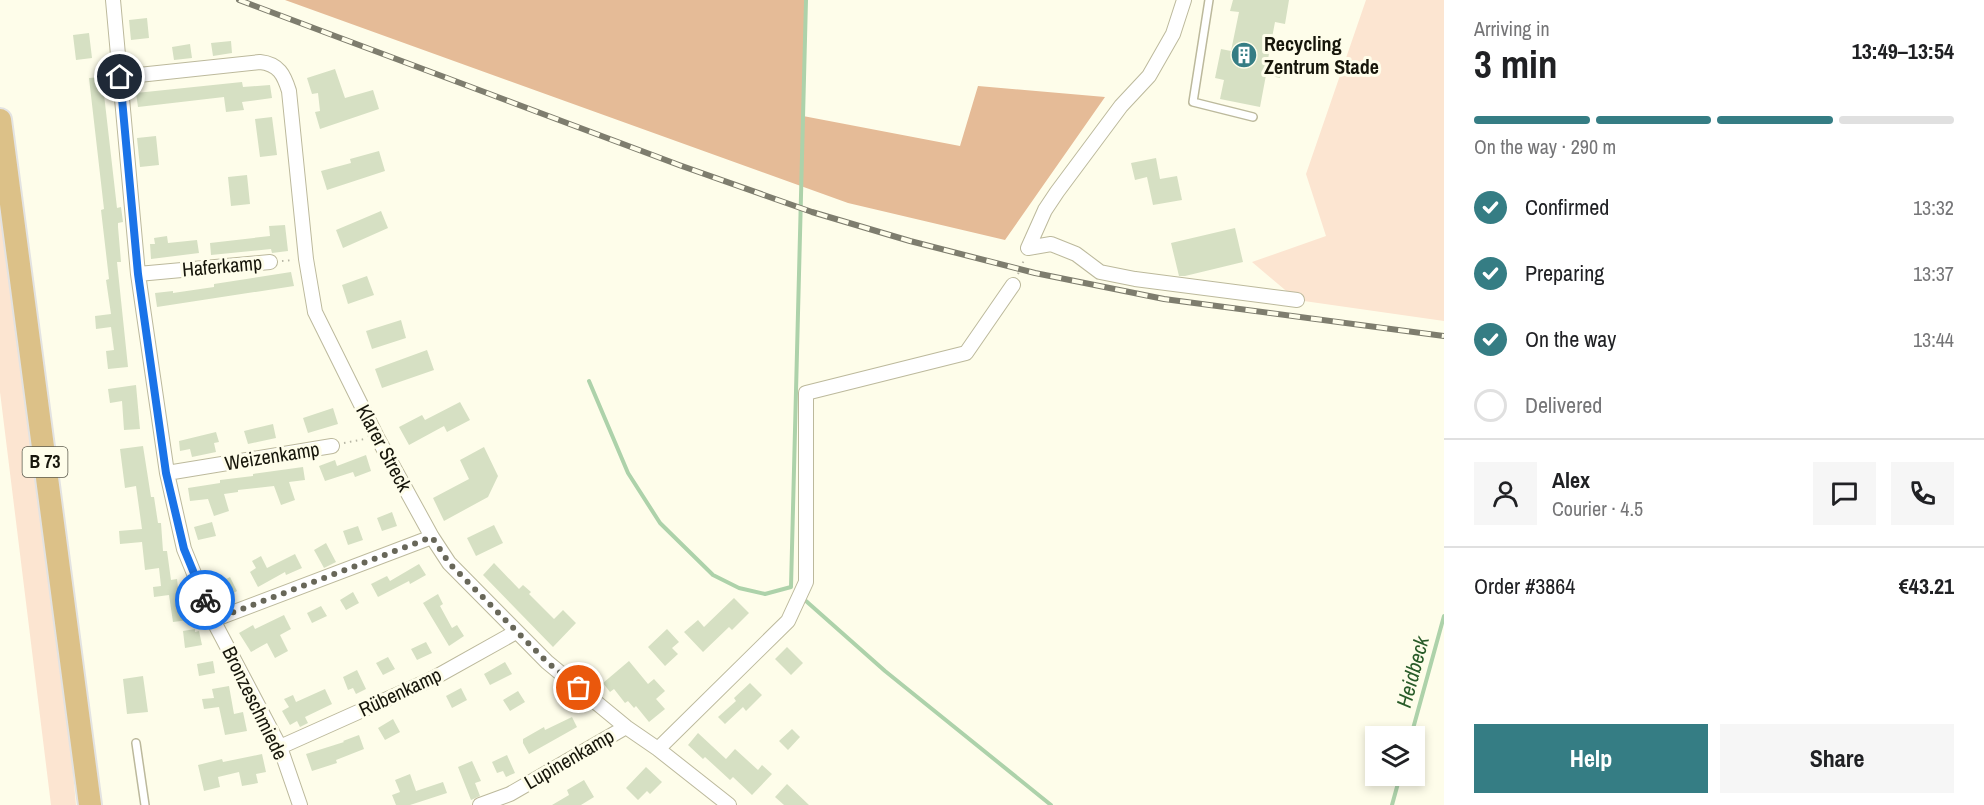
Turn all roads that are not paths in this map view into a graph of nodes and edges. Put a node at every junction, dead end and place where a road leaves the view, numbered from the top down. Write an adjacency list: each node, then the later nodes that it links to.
1 (112, 0): 4 (street, Bronzeschmiede)
2 (1184, 0): 10 (street)
3 (1209, 0): 5 (lane)
4 (120, 77): 8 (street, Bronzeschmiede); 13 (street, Klarer Streck)
5 (1253, 117)
6 (0, 120): 20 (main road, B 73)
7 (270, 262): 8 (street, Haferkamp)
8 (138, 274): 12 (street, Bronzeschmiede)
9 (1014, 285): 19 (street)
10 (1297, 300)
11 (332, 446): 12 (street, Weizenkamp)
12 (166, 473): 14 (street, Bronzeschmiede)
13 (432, 537): 14 (street); 15 (street, Klarer Streck)
14 (213, 620): 18 (street, Bronzeschmiede)
15 (516, 632): 16 (street, Klarer Streck); 18 (street, Rübenkamp)
16 (626, 727): 19 (street, Klarer Streck); 23 (street, Lupinenkamp)
17 (136, 743): 21 (lane)
18 (280, 747): 22 (street, Bronzeschmiede)
19 (658, 749): 24 (street, Klarer Streck)
20 (90, 805)
21 (144, 805)
22 (300, 805)
23 (480, 805)
24 (729, 805)

